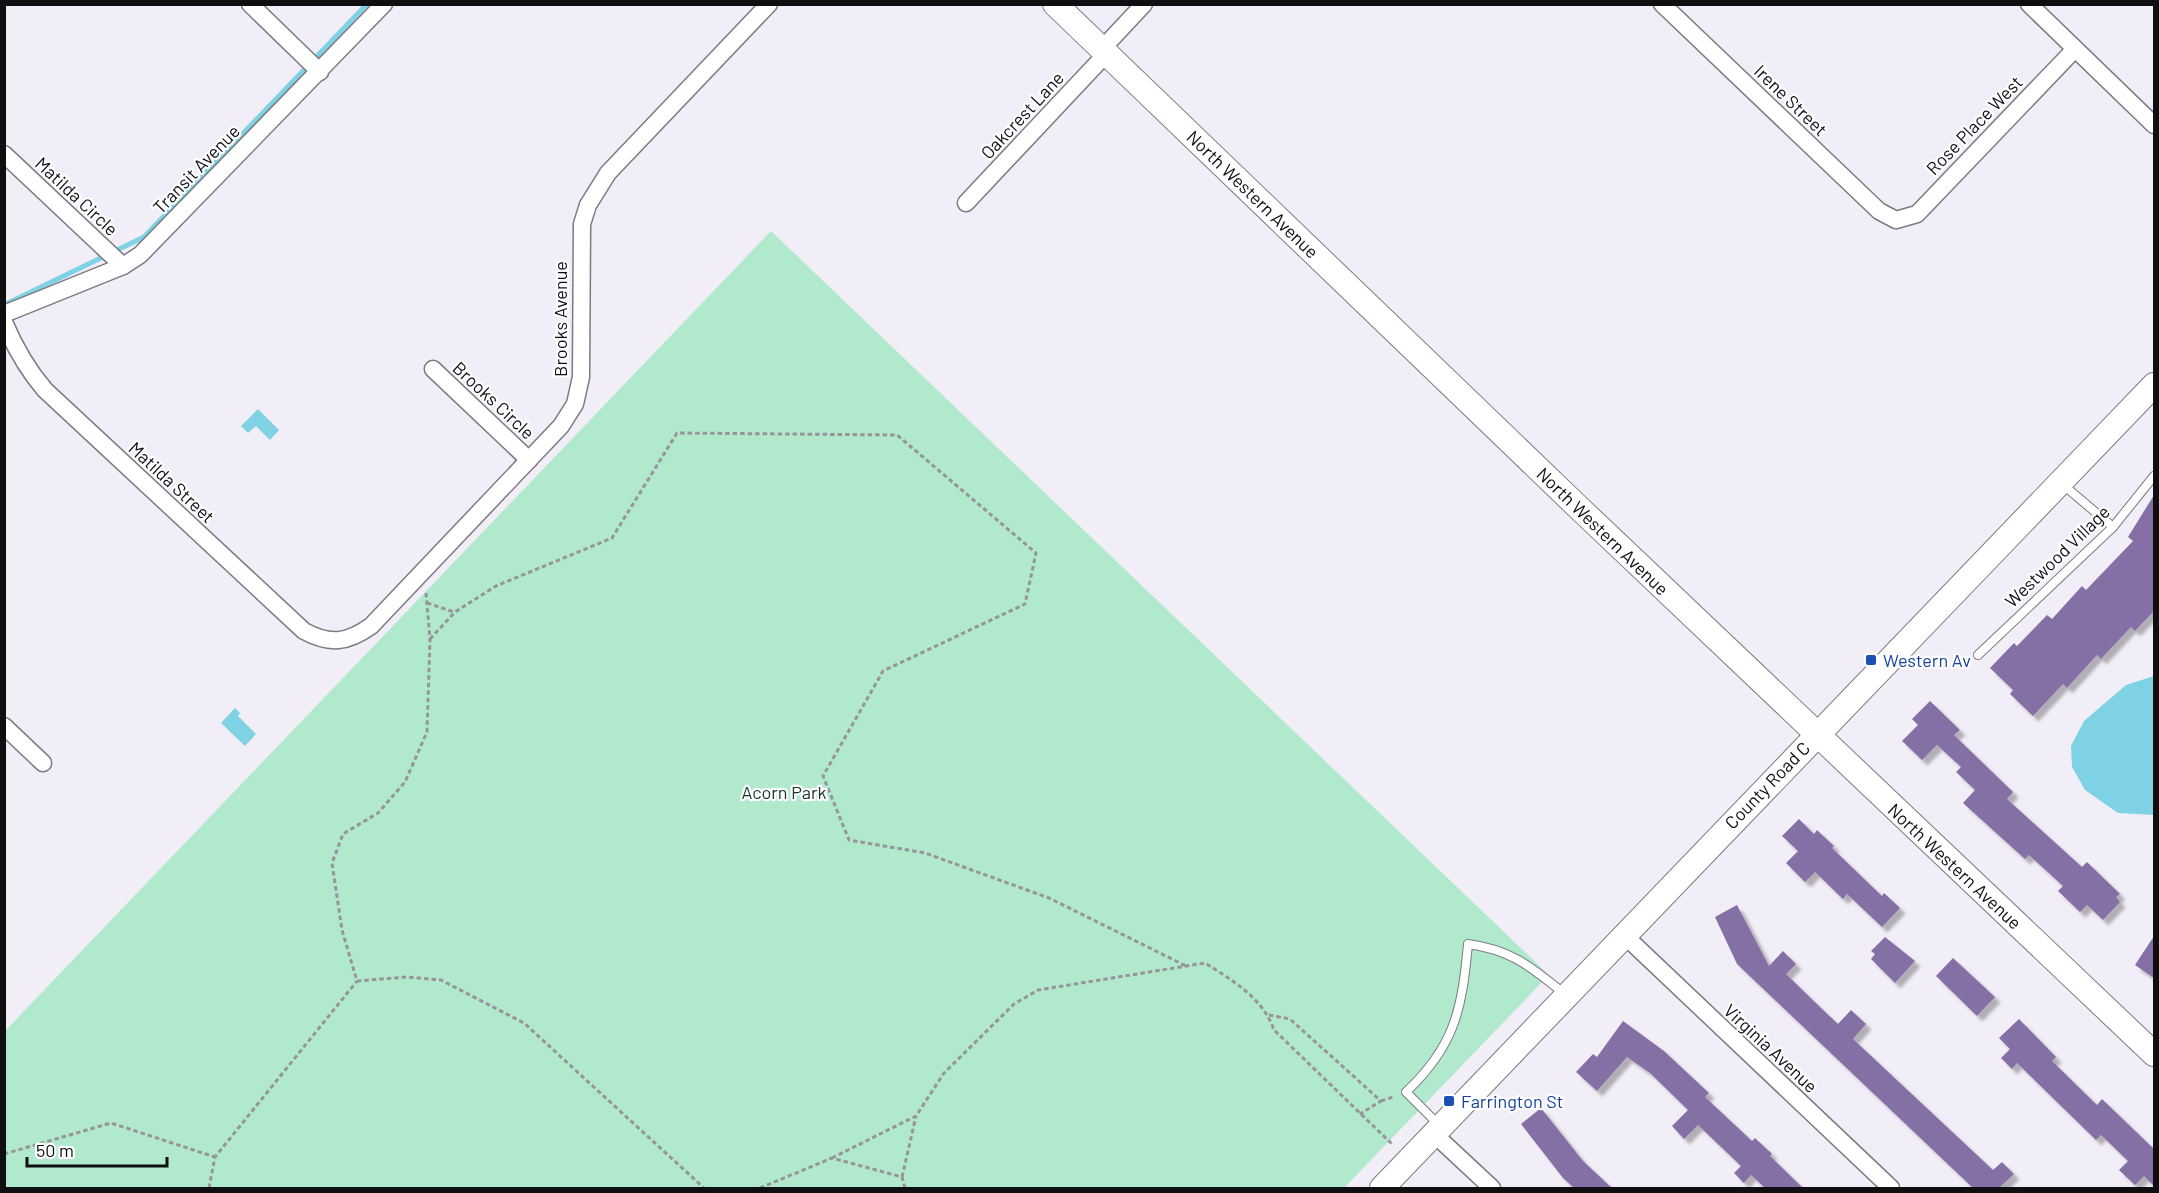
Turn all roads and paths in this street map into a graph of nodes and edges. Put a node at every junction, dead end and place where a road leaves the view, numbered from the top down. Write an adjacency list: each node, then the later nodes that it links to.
1 (250, 4): 10 (street)
2 (384, 4): 10 (street, Transit Avenue)
3 (769, 4): 20 (street, Brooks Avenue)
4 (1055, 4): 9 (street, North Western Avenue)
5 (1144, 4): 9 (street, Oakcrest Lane)
6 (1662, 4): 14 (street, Irene Street)
7 (2028, 4): 8 (street)
8 (2075, 49): 11 (street); 14 (street, Rose Place West)
9 (1104, 51): 13 (street, Oakcrest Lane); 31 (street, North Western Avenue)
10 (320, 72): 15 (street, Transit Avenue)
11 (2154, 125)
12 (4, 154): 15 (street, Matilda Circle)
13 (966, 203)
14 (1896, 220)
15 (123, 266): 16 (street, Transit Avenue)
16 (4, 314)
17 (4, 322): 28 (street, Matilda Street)
18 (433, 369): 20 (street, Brooks Circle)
19 (2154, 385): 22 (street, County Road C)
20 (530, 460): 24 (street, Brooks Avenue)
21 (2154, 476): 23 (lane, Westwood Village)
22 (2061, 483): 23 (lane); 31 (street, County Road C)
23 (2113, 527): 29 (lane, Westwood Village)
24 (425, 570): 25 (path); 28 (street, Brooks Avenue)
25 (427, 603): 26 (path); 27 (path)
26 (454, 612): 27 (path); 34 (path)
27 (430, 639): 35 (path)
28 (339, 641)
29 (1978, 655)
30 (4, 726): 32 (street)
31 (1816, 734): 33 (street, County Road C); 38 (street, North Western Avenue)
32 (43, 763)
33 (1624, 935): 36 (street, County Road C); 53 (street, Virginia Avenue)
34 (1186, 966): 37 (path); 40 (path)
35 (357, 981): 44 (path); 48 (path)
36 (1566, 996): 41 (street, County Road C); 41 (lane)
37 (1269, 1015): 39 (path); 39 (path)
38 (2153, 1050)
39 (1360, 1114): 42 (path)
40 (916, 1116): 45 (path); 46 (path)
41 (1438, 1130): 51 (street, County Road C); 52 (street)
42 (1393, 1145)
43 (4, 1154): 44 (path)
44 (215, 1157): 47 (path)
45 (832, 1158): 46 (path); 49 (path)
46 (902, 1177): 50 (path)
47 (209, 1188)
48 (704, 1188)
49 (760, 1188)
50 (905, 1188)
51 (1382, 1188)
52 (1492, 1188)
53 (1891, 1188)

